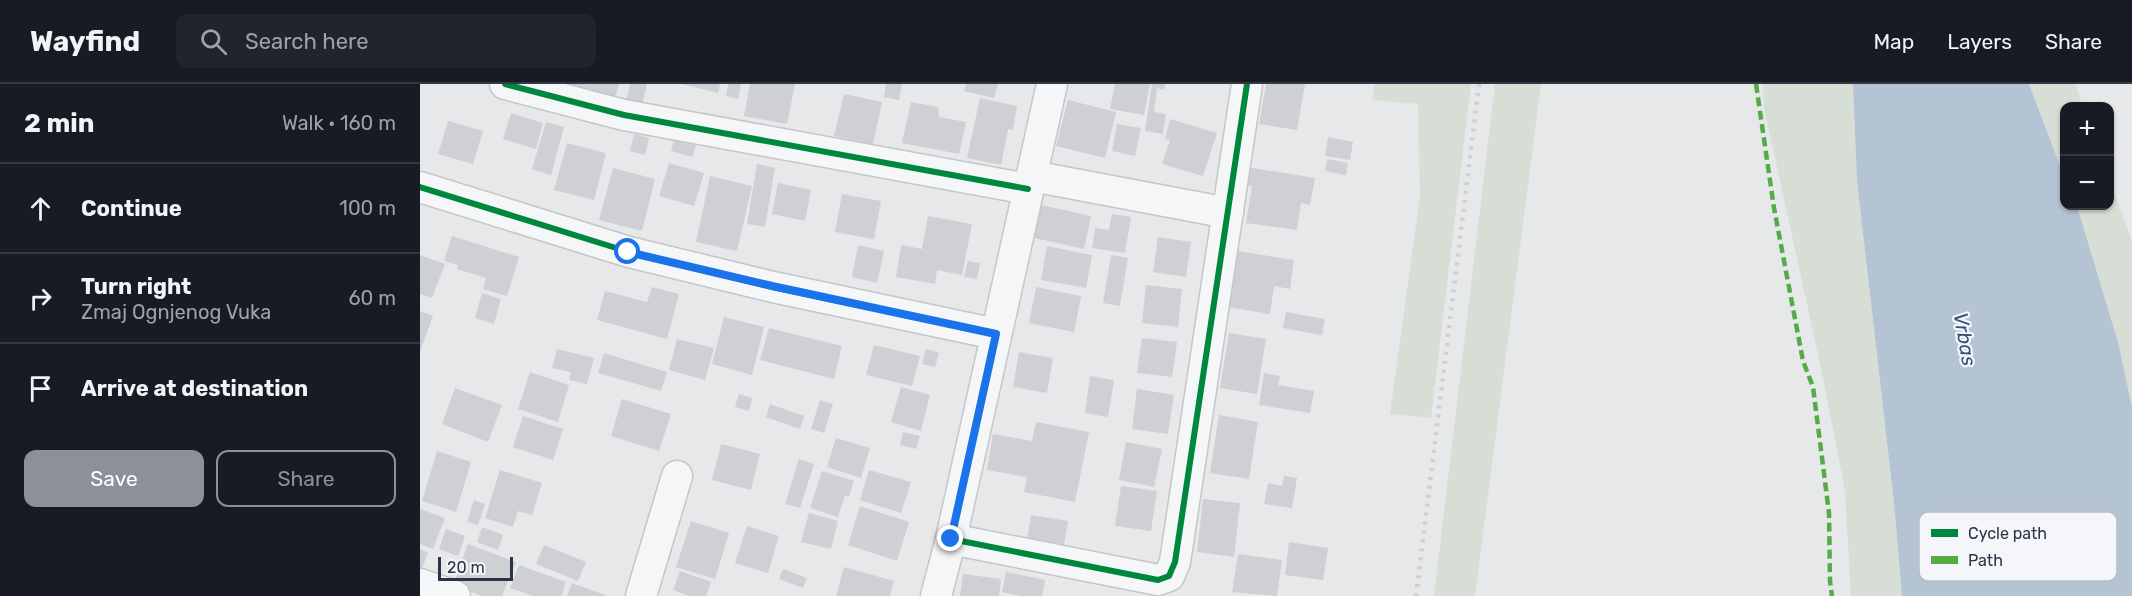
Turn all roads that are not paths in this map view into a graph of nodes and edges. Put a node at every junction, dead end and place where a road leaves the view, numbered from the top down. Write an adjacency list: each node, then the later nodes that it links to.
1 (505, 84): 4 (street)
2 (1052, 84): 4 (street)
3 (1247, 84): 6 (street)
4 (1030, 182): 6 (street); 7 (street)
5 (420, 187): 7 (street)
6 (1228, 213): 9 (street)
7 (996, 334): 9 (street)
8 (677, 476): 12 (street)
9 (951, 539): 13 (street)
10 (420, 584): 11 (street)
11 (455, 596)
12 (641, 596)
13 (936, 596)

